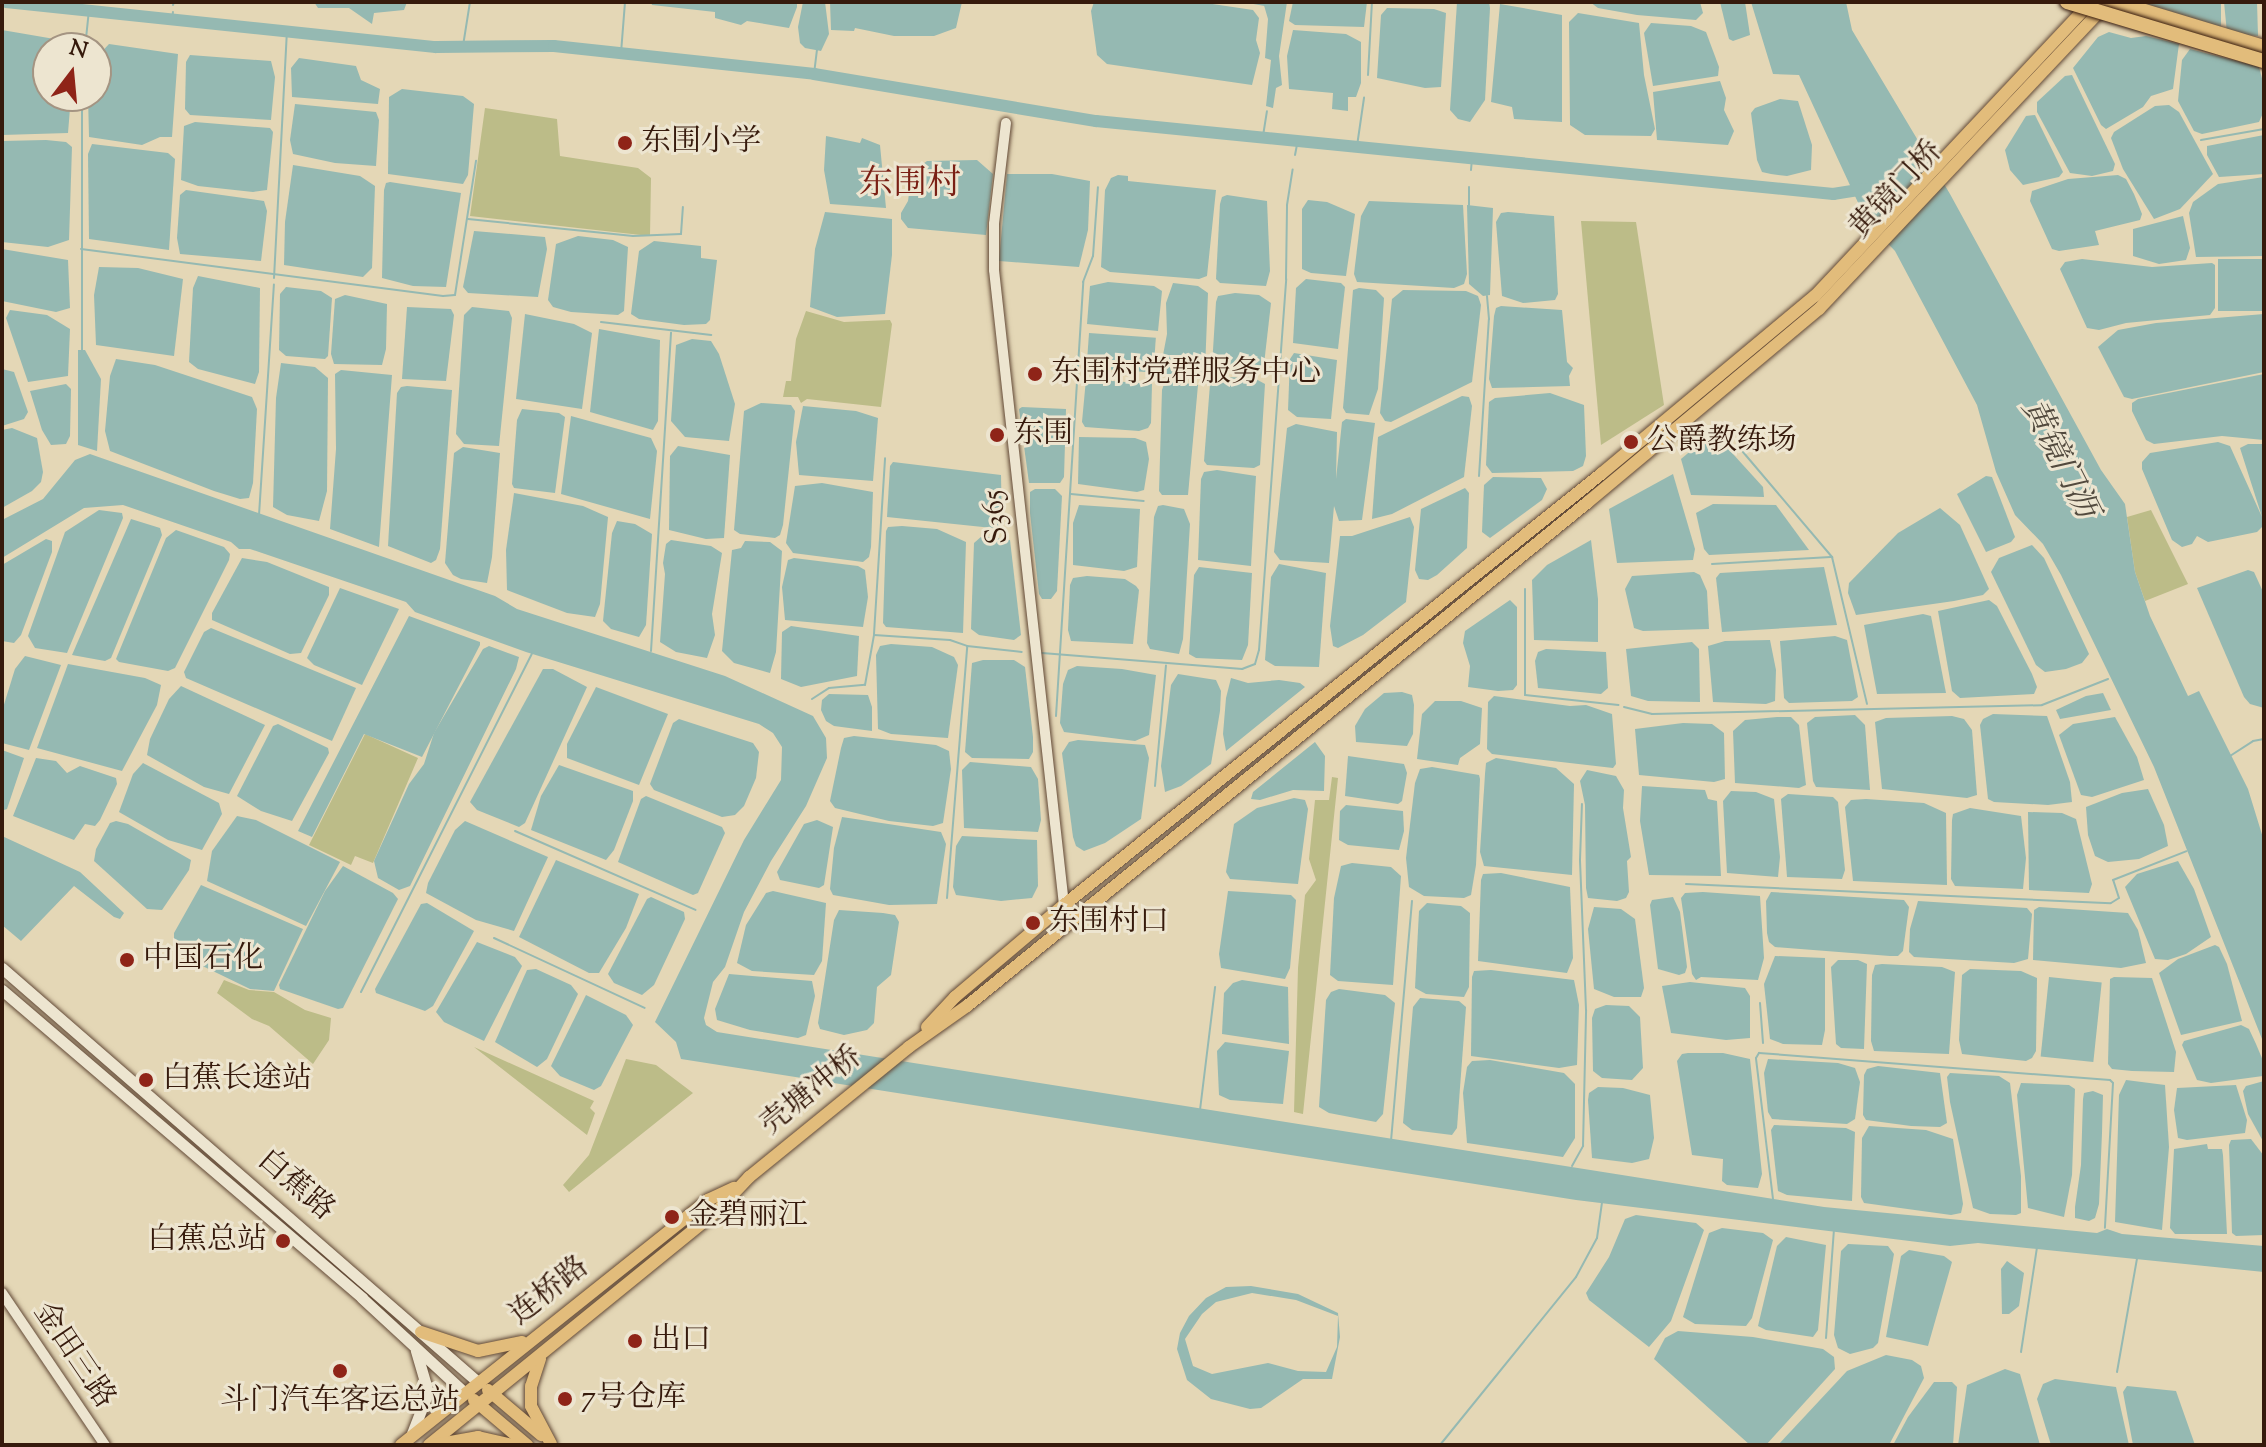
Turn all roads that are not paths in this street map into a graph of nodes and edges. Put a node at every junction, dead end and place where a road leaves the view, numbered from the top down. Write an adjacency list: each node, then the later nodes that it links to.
1 (2067, 2): 7 (highway, bridge)
2 (2091, 2): 6 (main road)
3 (2108, 2): 6 (main road)
4 (2115, 2): 5 (highway)
5 (2264, 47)
6 (2049, 58): 9 (main road, 黄镜门桥)
7 (2264, 61)
8 (1006, 123): 12 (street, S365)
9 (1768, 344): 10 (main road); 11 (main road)
10 (1424, 618): 11 (main road); 12 (main road)
11 (1432, 629): 13 (main road)
12 (1064, 905): 13 (main road); 16 (main road)
13 (1075, 918): 16 (main road)
14 (2, 968): 21 (main road, 白蕉路)
15 (2, 990): 24 (main road, 白蕉路)
16 (909, 1047): 17 (main road, 壳塘冲桥)
17 (749, 1177): 18 (main road, 连桥路)
18 (737, 1187): 20 (main road, 连桥路); 23 (main road, 连桥路)
19 (2, 1293): 32 (street, 金田三路)
20 (552, 1323): 22 (main road, 连桥路); 23 (main road)
21 (421, 1332): 22 (main road); 26 (main road, 白蕉路)
22 (536, 1336): 26 (main road, 连桥路)
23 (563, 1337): 25 (main road, 连桥路)
24 (411, 1344): 27 (main road, 白蕉路); 30 (main road)
25 (544, 1353): 28 (main road, 连桥路); 31 (main road)
26 (479, 1383): 27 (main road, 连桥路); 28 (main road, 白蕉路)
27 (465, 1393): 29 (main road); 30 (main road, 连桥路)
28 (494, 1395): 29 (main road, 连桥路); 31 (main road, 白蕉路)
29 (479, 1405): 33 (main road, 连桥路); 35 (main road)
30 (405, 1442)
31 (552, 1444)
32 (105, 1445)
33 (431, 1445): 34 (main road)
34 (514, 1445)
35 (527, 1445)

